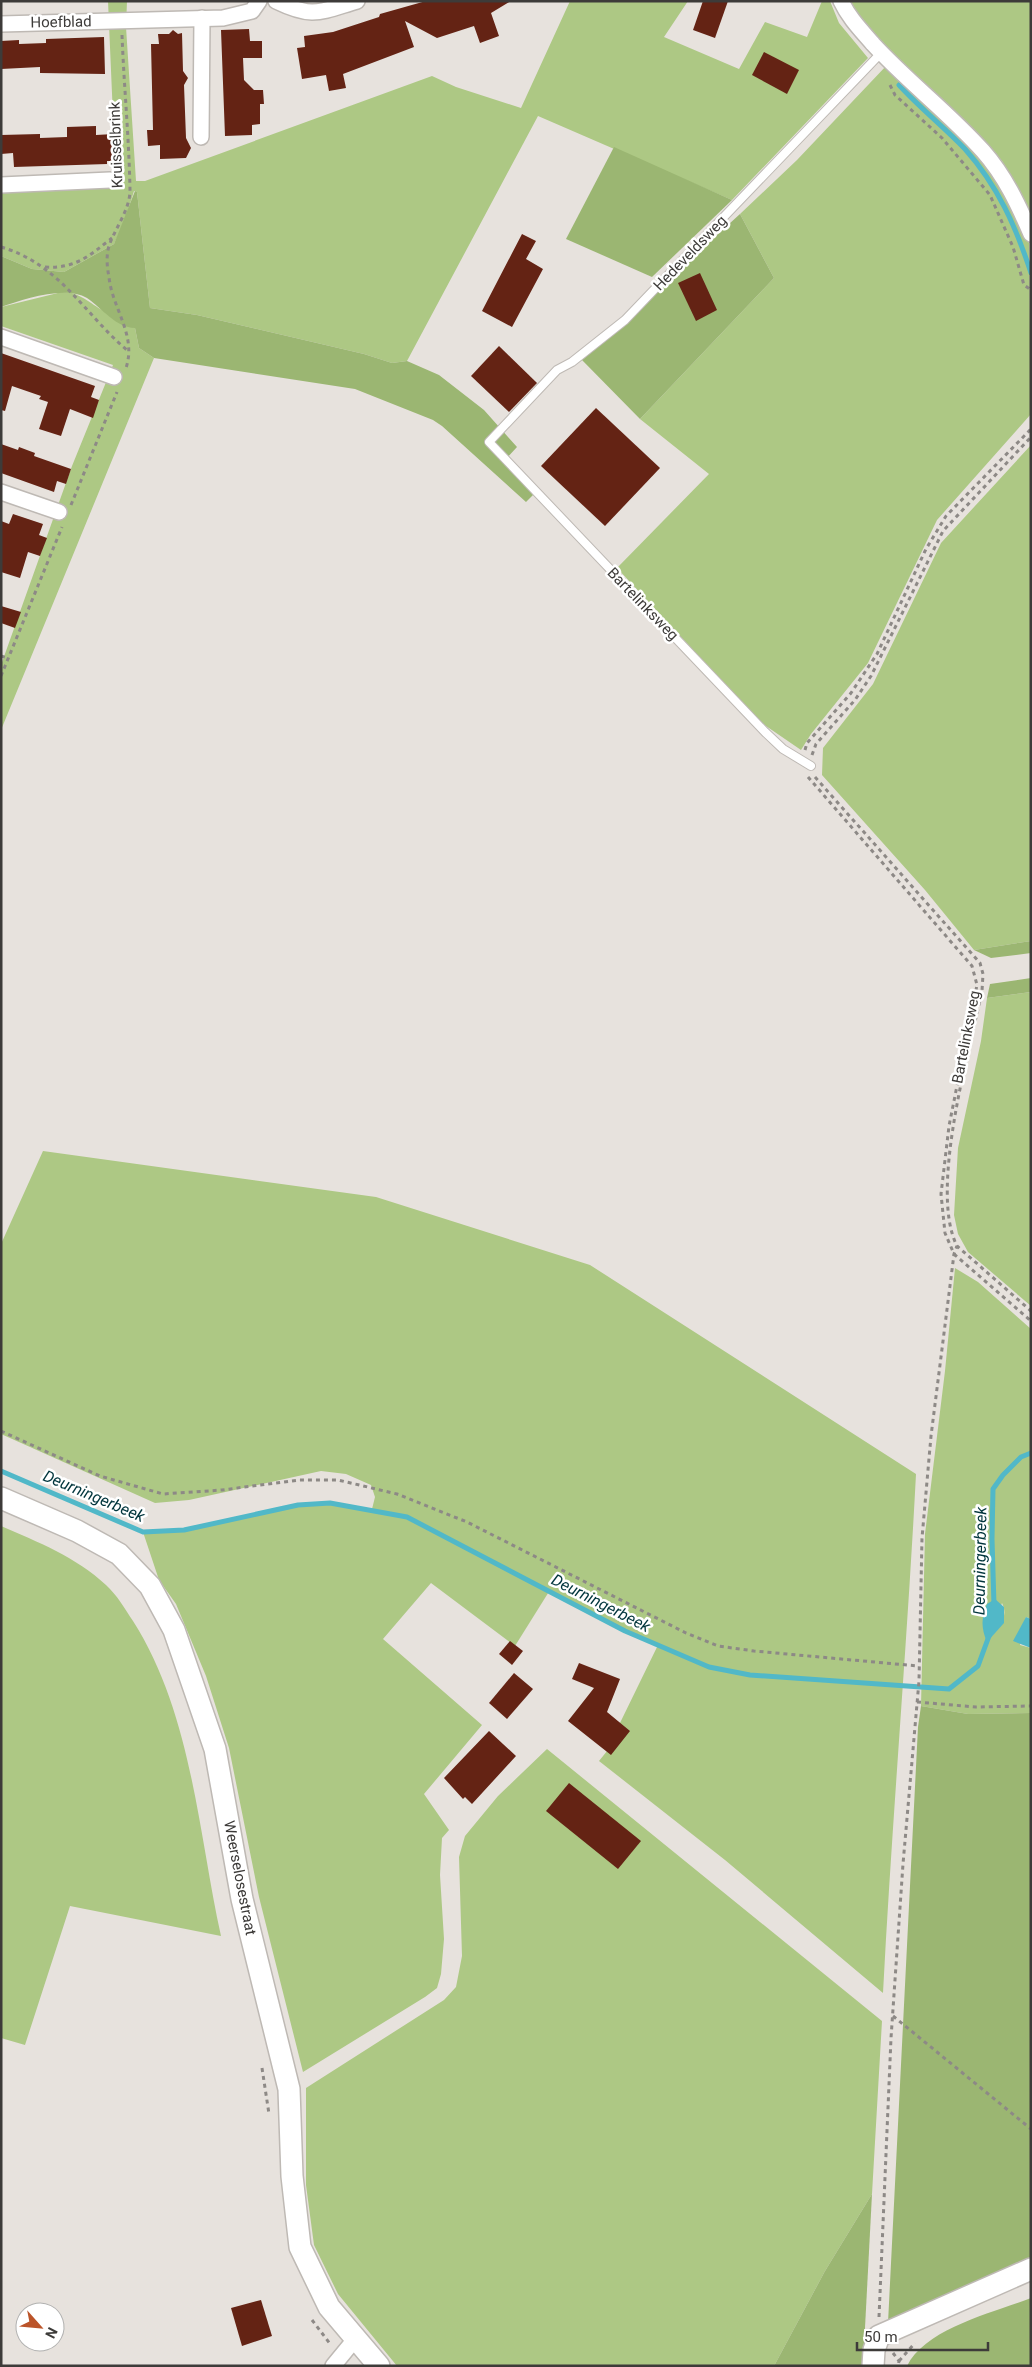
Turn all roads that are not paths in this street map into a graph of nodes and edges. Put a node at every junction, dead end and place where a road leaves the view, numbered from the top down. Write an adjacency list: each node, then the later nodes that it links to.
1 (258, 1): 5 (street, Hoefblad)
2 (276, 1): 3 (street)
3 (357, 1)
4 (841, 1): 7 (street)
5 (202, 18): 6 (street, Hoefblad); 8 (street)
6 (1, 24)
7 (885, 57): 11 (street); 14 (lane, Hedeveldsweg)
8 (201, 137)
9 (110, 180): 10 (street)
10 (1, 184)
11 (1031, 234)
12 (1, 337): 13 (street)
13 (119, 375)
14 (489, 442): 17 (lane, Bartelinksweg)
15 (1, 492): 16 (street)
16 (59, 512)
17 (810, 766)
18 (1, 1498): 20 (street, Weerselosestraat)
19 (1031, 2269): 23 (street)
20 (356, 2338): 21 (street); 22 (street, Weerselosestraat)
21 (337, 2361)
22 (379, 2366)
23 (873, 2366)

